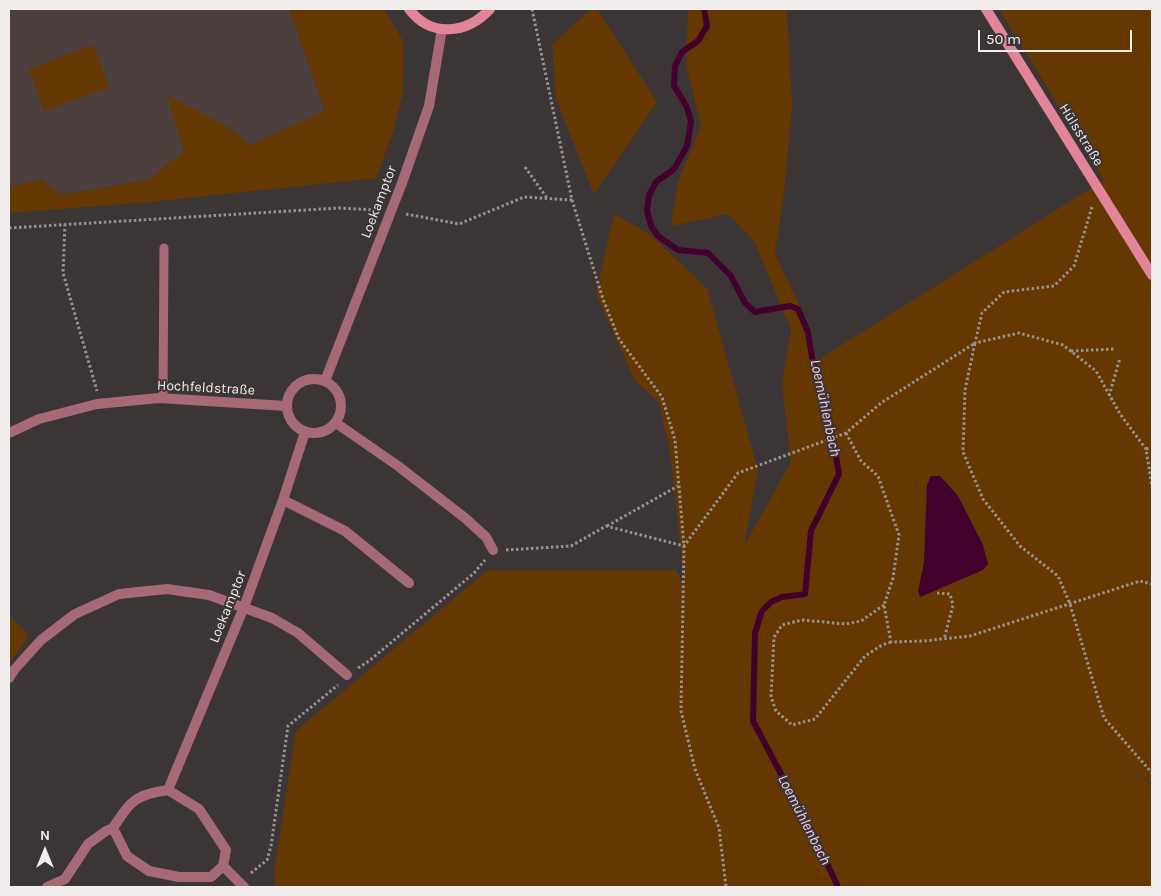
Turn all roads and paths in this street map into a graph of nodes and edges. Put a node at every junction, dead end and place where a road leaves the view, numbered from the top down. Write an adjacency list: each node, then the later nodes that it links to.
1 (409, 9): 5 (main road)
2 (490, 9): 5 (main road)
3 (532, 9): 9 (path)
4 (986, 9): 7 (main road, Hülsstraße)
5 (442, 29): 10 (street, Loekamptor)
6 (525, 167): 8 (path)
7 (1097, 188): 14 (main road, Hülsstraße); 15 (path)
8 (548, 199): 9 (path); 10 (path)
9 (572, 200): 30 (path)
10 (390, 211): 11 (path); 19 (street, Loekamptor)
11 (65, 224): 12 (path); 22 (path)
12 (9, 228)
13 (164, 248): 21 (lane)
14 (1152, 275)
15 (975, 343): 17 (path); 27 (path); 39 (path)
16 (1116, 349): 17 (path)
17 (1070, 351): 20 (path)
18 (1120, 358): 20 (path)
19 (325, 381): 23 (street); 24 (street)
20 (1109, 396): 29 (path)
21 (163, 398): 22 (street, Hochfeldstraße); 23 (street, Hochfeldstraße)
22 (101, 404): 26 (street, Hochfeldstraße)
23 (286, 406): 25 (street)
24 (336, 423): 25 (street); 35 (street)
25 (304, 432): 32 (street, Loekamptor)
26 (9, 433)
27 (846, 433): 34 (path); 40 (path)
28 (1152, 448): 29 (path)
29 (1146, 449): 31 (path)
30 (678, 486): 33 (path); 34 (path)
31 (1152, 487)
32 (283, 500): 36 (street); 41 (street, Loekamptor)
33 (606, 526): 34 (path); 35 (path)
34 (684, 546): 52 (path)
35 (493, 550): 44 (path)
36 (409, 583)
37 (1152, 584): 39 (path)
38 (937, 593): 42 (path)
39 (1070, 604): 42 (path); 46 (path)
40 (884, 605): 43 (path); 43 (path)
41 (244, 607): 44 (street); 45 (street); 47 (street, Loekamptor)
42 (944, 639): 43 (path)
43 (891, 642)
44 (347, 675): 50 (path)
45 (9, 678)
46 (1152, 773)
47 (168, 790): 48 (street); 49 (street)
48 (113, 828): 49 (street); 51 (street)
49 (223, 866): 50 (street)
50 (241, 884)
51 (47, 887)
52 (726, 887)

